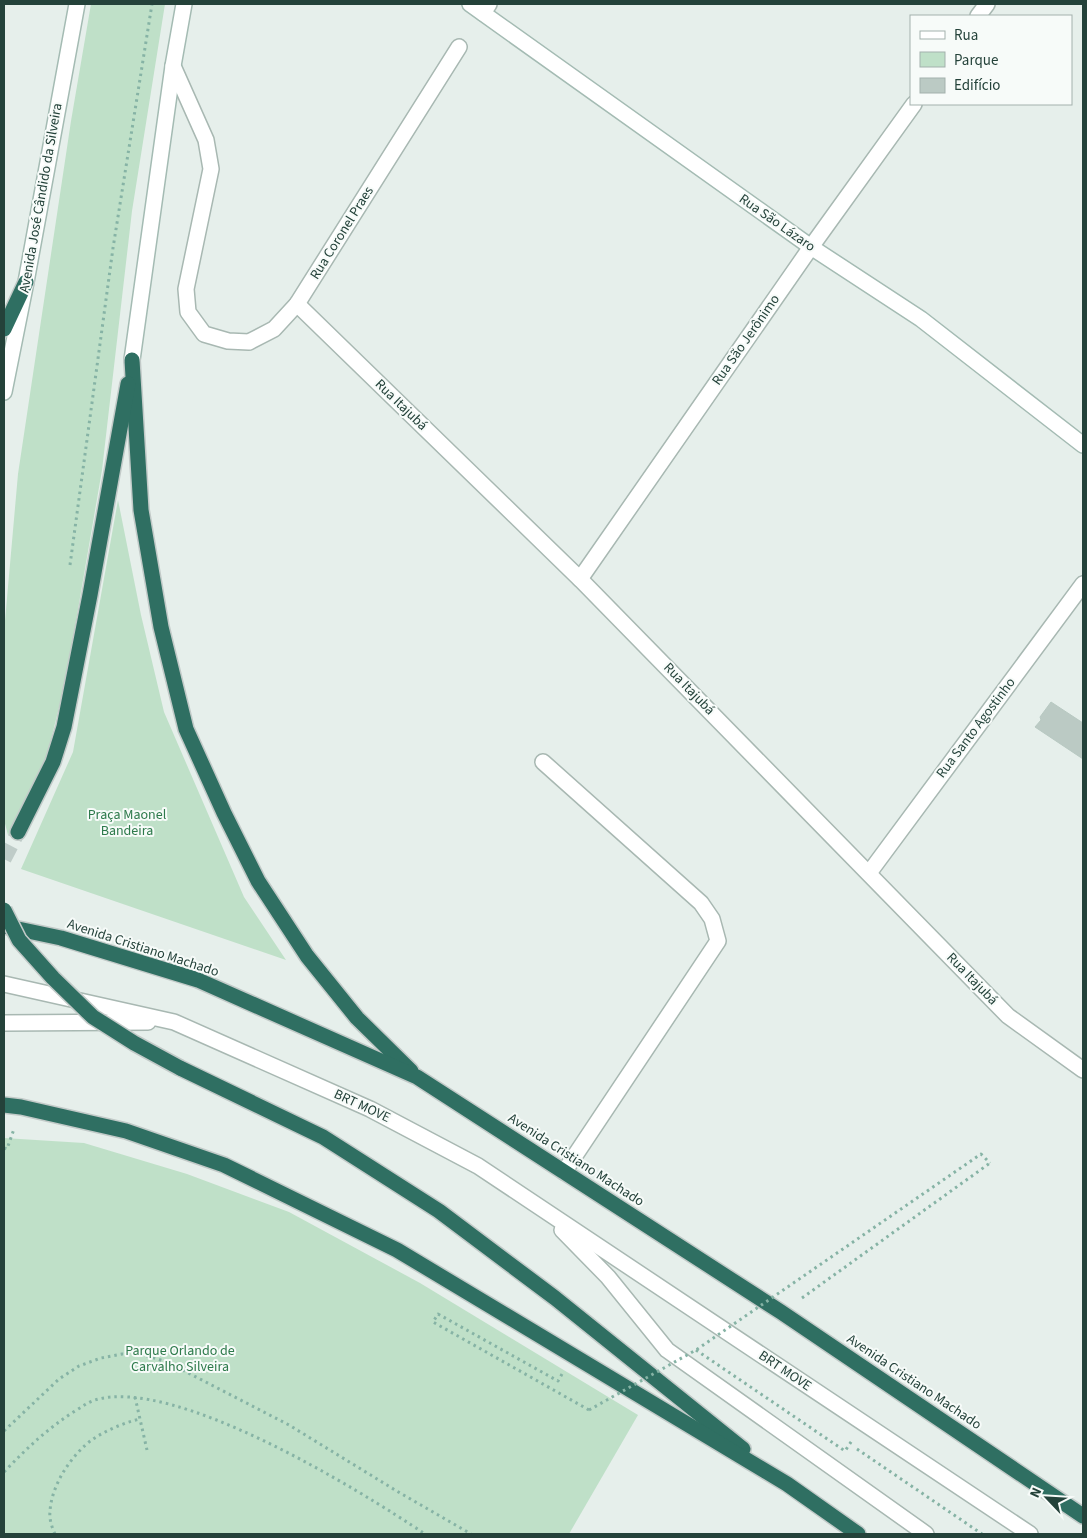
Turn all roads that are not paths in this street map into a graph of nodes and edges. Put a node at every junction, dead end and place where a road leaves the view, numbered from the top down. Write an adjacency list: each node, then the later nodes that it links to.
1 (77, 4): 11 (street, Avenida José Cândido da Silveira)
2 (184, 4): 8 (street)
3 (470, 4): 5 (street, Rua São Lázaro)
4 (987, 4): 6 (street)
5 (486, 8): 10 (street, Rua São Lázaro)
6 (979, 15)
7 (458, 47): 12 (street, Rua Coronel Praes)
8 (174, 66): 12 (street, Rua Coronel Praes); 14 (street)
9 (913, 105): 10 (street, Rua São Jerônimo)
10 (811, 248): 16 (street, Rua São Lázaro); 17 (street, Rua São Jerônimo)
11 (26, 282): 13 (highway); 15 (street, Avenida José Cândido da Silveira)
12 (297, 304): 17 (street, Rua Itajubá)
13 (4, 330)
14 (132, 360): 20 (highway); 28 (highway)
15 (4, 392)
16 (1083, 445)
17 (580, 579): 21 (street, Rua Itajubá)
18 (1083, 584): 21 (street, Rua Santo Agostinho)
19 (543, 762): 30 (street)
20 (18, 832)
21 (869, 873): 27 (street, Rua Itajubá)
22 (4, 910): 32 (highway, bridge)
23 (4, 926): 28 (highway, Avenida Cristiano Machado)
24 (4, 984): 25 (street, BRT MOVE)
25 (174, 1022): 26 (street, BRT MOVE); 31 (street, BRT MOVE)
26 (4, 1023)
27 (1083, 1070)
28 (417, 1077): 30 (highway, Avenida Cristiano Machado)
29 (4, 1105): 32 (highway)
30 (564, 1172): 33 (highway, Avenida Cristiano Machado)
31 (540, 1207): 35 (street, BRT MOVE); 36 (street, BRT MOVE)
32 (787, 1484): 34 (highway)
33 (1083, 1516)
34 (858, 1534)
35 (926, 1534)
36 (1030, 1534)

